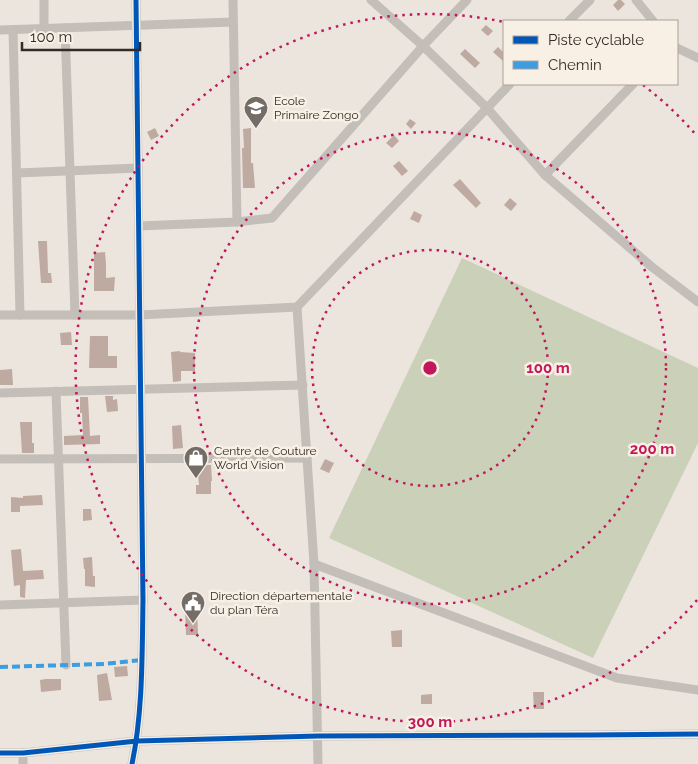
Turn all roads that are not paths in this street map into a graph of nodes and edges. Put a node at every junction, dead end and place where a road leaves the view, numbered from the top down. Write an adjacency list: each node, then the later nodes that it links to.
1 (44, 0): 13 (street)
2 (136, 0): 11 (street)
3 (233, 0): 10 (street)
4 (371, 0): 16 (street)
5 (467, 0): 16 (street)
6 (590, 0): 8 (street)
7 (636, 0): 9 (street)
8 (571, 20)
9 (652, 20)
10 (234, 22): 11 (street); 26 (street)
11 (136, 25): 12 (street); 22 (street)
12 (65, 28): 13 (street); 23 (street)
13 (44, 29): 15 (street)
14 (0, 30): 15 (street)
15 (13, 30): 24 (street)
16 (423, 46): 21 (street); 26 (street)
17 (678, 48): 18 (street)
18 (698, 58)
19 (509, 85): 21 (street)
20 (632, 85): 25 (street)
21 (487, 108): 25 (street); 29 (street)
22 (138, 168): 23 (street); 27 (street)
23 (70, 171): 24 (street); 32 (street)
24 (17, 173): 31 (street)
25 (545, 175): 28 (street)
26 (236, 222): 27 (street)
27 (139, 226): 33 (street)
28 (698, 302)
29 (298, 306): 33 (street); 34 (street)
30 (0, 315): 31 (street)
31 (20, 315): 32 (street)
32 (75, 315): 33 (street)
33 (140, 315): 35 (street)
34 (303, 385): 35 (street); 38 (street)
35 (140, 389): 36 (street); 41 (street)
36 (56, 391): 37 (street); 40 (street)
37 (0, 393)
38 (307, 458): 41 (street); 42 (street)
39 (0, 459): 40 (street)
40 (59, 459): 41 (street); 44 (street)
41 (141, 459): 43 (street)
42 (314, 564): 47 (street); 49 (street)
43 (143, 600): 44 (street); 50 (street)
44 (63, 603): 45 (street); 46 (street)
45 (0, 605)
46 (66, 665)
47 (698, 690)
48 (698, 734): 49 (street)
49 (318, 736): 50 (street); 55 (street)
50 (137, 741): 52 (street); 54 (street)
51 (0, 753): 52 (street)
52 (23, 753): 53 (street)
53 (24, 764)
54 (132, 764)
55 (318, 764)

